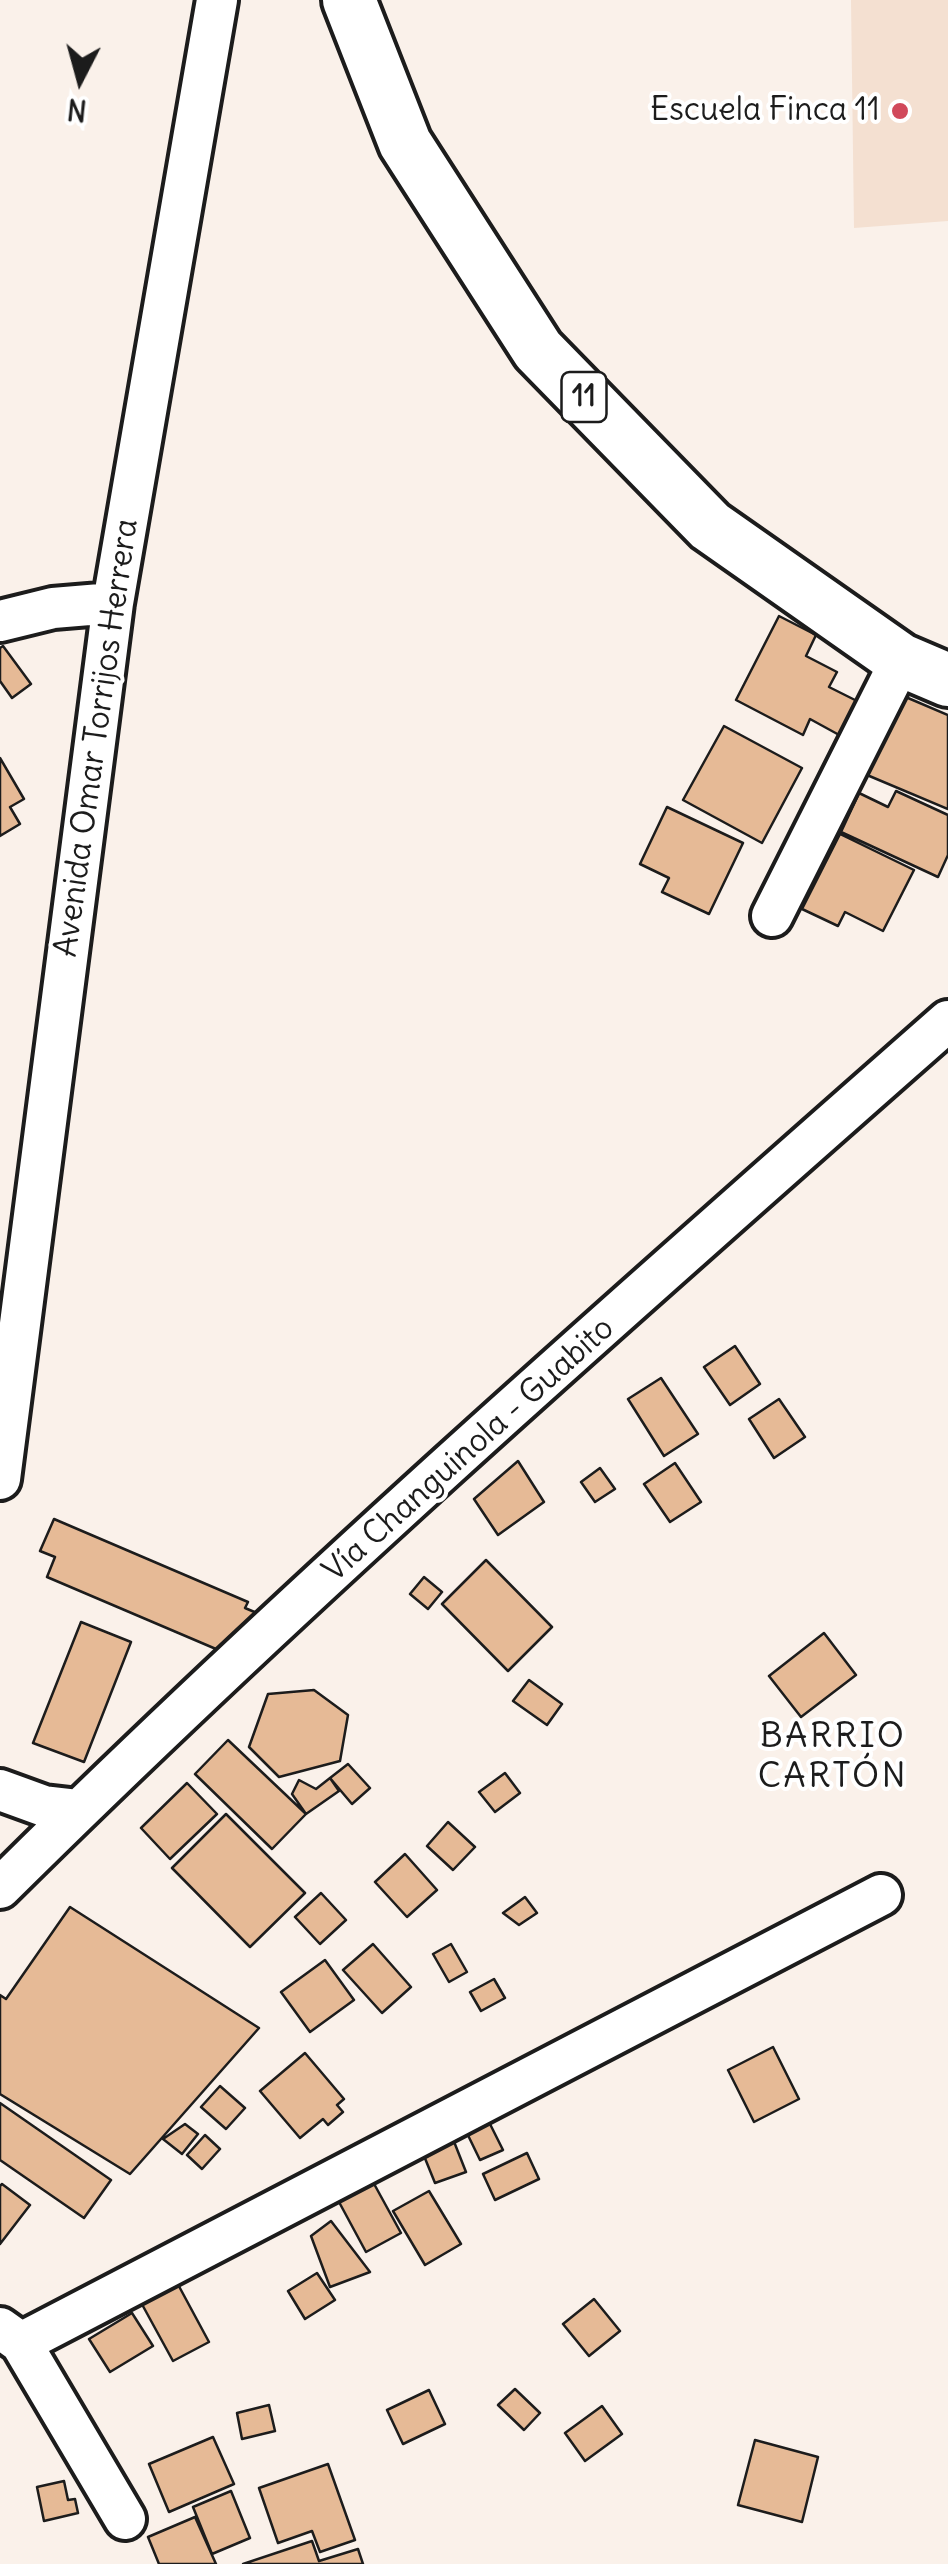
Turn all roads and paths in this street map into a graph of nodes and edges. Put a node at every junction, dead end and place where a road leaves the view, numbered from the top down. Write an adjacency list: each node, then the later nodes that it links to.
1 (217, 0): 3 (street, Avenida Omar Torrijos Herrera)
2 (349, 0): 5 (main road, 11)
3 (112, 603): 4 (street); 8 (street, Avenida Omar Torrijos Herrera)
4 (0, 621)
5 (925, 670): 6 (street)
6 (772, 916)
7 (948, 1022): 11 (street, Vía Changuinola - Guabito)
8 (13, 1283): 9 (street, Avenida Omar Torrijos Herrera)
9 (0, 1479)
10 (0, 1790): 11 (street)
11 (79, 1810): 12 (street, Vía Changuinola - Guabito)
12 (0, 1888)
13 (881, 1895): 14 (street)
14 (10, 2336): 15 (street)
15 (125, 2519)

